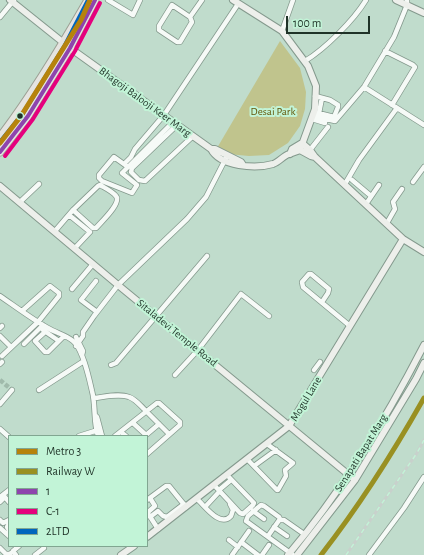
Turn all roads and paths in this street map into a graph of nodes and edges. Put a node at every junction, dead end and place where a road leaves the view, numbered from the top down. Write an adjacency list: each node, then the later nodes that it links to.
1 (88, 0): 16 (main road)
2 (95, 0): 17 (main road)
3 (108, 0): 4 (street)
4 (140, 0)
5 (202, 0): 13 (street)
6 (293, 0): 15 (street)
7 (366, 0): 19 (street)
8 (396, 0): 11 (street)
9 (12, 1): 14 (street); 16 (street, Bhagoji Balooji Keer Marg)
10 (235, 2): 15 (street); 24 (street)
11 (407, 2): 12 (street); 18 (street)
12 (424, 13)
13 (190, 16): 13 (street)
14 (0, 17)
15 (282, 31): 19 (street)
16 (64, 42): 17 (street, Bhagoji Balooji Keer Marg); 31 (main road)
17 (70, 48): 24 (street, Bhagoji Balooji Keer Marg); 34 (main road)
18 (385, 51): 20 (street); 23 (street)
19 (305, 61): 21 (street)
20 (364, 87): 23 (street); 25 (street)
21 (315, 96): 22 (street); 25 (street)
22 (322, 98): 25 (street); 25 (street)
23 (394, 106): 28 (street); 43 (street)
24 (164, 115): 26 (street, Bhagoji Balooji Keer Marg); 36 (street)
25 (314, 115): 27 (street); 32 (street)
26 (175, 123): 30 (street, Bhagoji Balooji Keer Marg); 30 (street); 36 (street)
27 (325, 123)
28 (424, 125)
29 (328, 127): 33 (street)
30 (193, 136): 37 (street, Bhagoji Balooji Keer Marg)
31 (0, 137)
32 (301, 148): 33 (street); 35 (street); 37 (street)
33 (310, 150): 35 (street)
34 (0, 152)
35 (315, 157): 43 (street)
36 (133, 158): 38 (street)
37 (226, 158): 60 (street)
38 (126, 166): 38 (street)
39 (424, 167): 41 (street)
40 (352, 180): 47 (street)
41 (413, 182)
42 (39, 184): 48 (street)
43 (345, 184): 49 (street)
44 (379, 185): 47 (street)
45 (0, 186): 48 (street, Sitaladevi Temple Road)
46 (402, 189): 52 (street)
47 (371, 196): 49 (street)
48 (20, 202): 53 (street, Sitaladevi Temple Road)
49 (366, 204): 52 (street)
50 (73, 210): 50 (street); 51 (street)
51 (69, 214): 53 (street); 55 (street)
52 (387, 223): 54 (street)
53 (55, 231): 55 (street, Sitaladevi Temple Road)
54 (403, 239): 56 (street); 69 (street, Mogul Lane)
55 (75, 248): 58 (street, Sitaladevi Temple Road)
56 (424, 252)
57 (207, 256): 66 (street)
58 (93, 264): 60 (street, Sitaladevi Temple Road); 61 (street)
59 (96, 281): 65 (street)
60 (118, 285): 65 (street); 66 (street, Sitaladevi Temple Road)
61 (72, 289)
62 (0, 296): 64 (street)
63 (322, 302): 63 (street); 69 (street)
64 (22, 311): 68 (street); 68 (street)
65 (97, 312): 74 (street)
66 (156, 315): 78 (street, Sitaladevi Temple Road); 83 (street)
67 (269, 316): 78 (street)
68 (40, 325): 70 (street); 72 (street); 75 (street); 76 (street)
69 (350, 326): 93 (street, Mogul Lane)
70 (45, 332): 73 (street); 73 (street)
71 (0, 336): 76 (street)
72 (64, 336): 73 (street); 74 (street)
73 (59, 340)
74 (76, 342): 80 (street)
75 (24, 344)
76 (11, 348): 79 (street)
77 (423, 349): 104 (street, Senapati Bapat Marg)
78 (198, 350): 85 (street); 93 (street, Sitaladevi Temple Road)
79 (2, 356)
80 (84, 361): 87 (street); 88 (street)
81 (320, 362): 84 (street)
82 (424, 363): 105 (street, Senapati Bapat Marg)
83 (112, 365)
84 (314, 370)
85 (175, 375)
86 (12, 390): 89 (street)
87 (39, 390)
88 (94, 398): 90 (street); 95 (street)
89 (0, 404)
90 (145, 410): 91 (street); 92 (street); 97 (street)
91 (133, 423): 92 (street); 96 (street)
92 (159, 424): 97 (street)
93 (289, 426): 106 (street, Mogul Lane); 111 (street, Sitaladevi Temple Road)
94 (0, 429): 103 (street)
95 (98, 430): 98 (street); 99 (street); 100 (street)
96 (121, 432): 101 (street); 102 (street)
97 (169, 434): 108 (street)
98 (82, 435)
99 (98, 435)
100 (101, 435)
101 (116, 435)
102 (125, 435)
103 (8, 436)
104 (372, 437): 105 (street); 111 (street, Senapati Bapat Marg)
105 (378, 441): 114 (street, Senapati Bapat Marg)
106 (267, 444): 107 (street); 109 (street, Mogul Lane)
107 (276, 450): 110 (street); 110 (street)
108 (148, 453)
109 (247, 459): 110 (street); 112 (street, Mogul Lane)
110 (254, 466)
111 (349, 475): 114 (street, Sitaladevi Temple Road); 134 (street, Senapati Bapat Marg)
112 (229, 477): 115 (street, Mogul Lane); 116 (street); 116 (street)
113 (424, 477): 153 (street)
114 (355, 480): 152 (street, Senapati Bapat Marg)
115 (213, 486): 116 (street); 119 (street, Mogul Lane)
116 (219, 492): 122 (street); 122 (street)
117 (6, 497): 120 (street)
118 (149, 499): 121 (street); 125 (street)
119 (197, 499): 121 (street, Mogul Lane); 122 (street)
120 (0, 502)
121 (185, 505): 123 (street, Mogul Lane)
122 (205, 507)
123 (178, 511): 126 (street); 132 (street, Mogul Lane)
124 (253, 511): 127 (street); 128 (street); 137 (street)
125 (148, 514): 126 (street); 129 (street)
126 (162, 515): 129 (street)
127 (264, 519)
128 (280, 520): 130 (street); 134 (street)
129 (153, 522): 132 (street)
130 (274, 527): 137 (street); 138 (street)
131 (0, 528): 135 (street)
132 (158, 529): 136 (street, Mogul Lane)
133 (249, 531): 140 (street)
134 (304, 534): 146 (street, Senapati Bapat Marg)
135 (8, 535)
136 (148, 535)
137 (268, 536): 146 (street)
138 (287, 536)
139 (229, 540): 140 (street)
140 (239, 544): 149 (street); 150 (street)
141 (269, 545): 151 (street)
142 (130, 547): 148 (street)
143 (0, 548): 145 (street)
144 (44, 548): 147 (street)
145 (14, 553)
146 (290, 554)
147 (35, 555)
148 (121, 555)
149 (232, 555)
150 (258, 555)
151 (262, 555)
152 (297, 555)
153 (369, 555)

